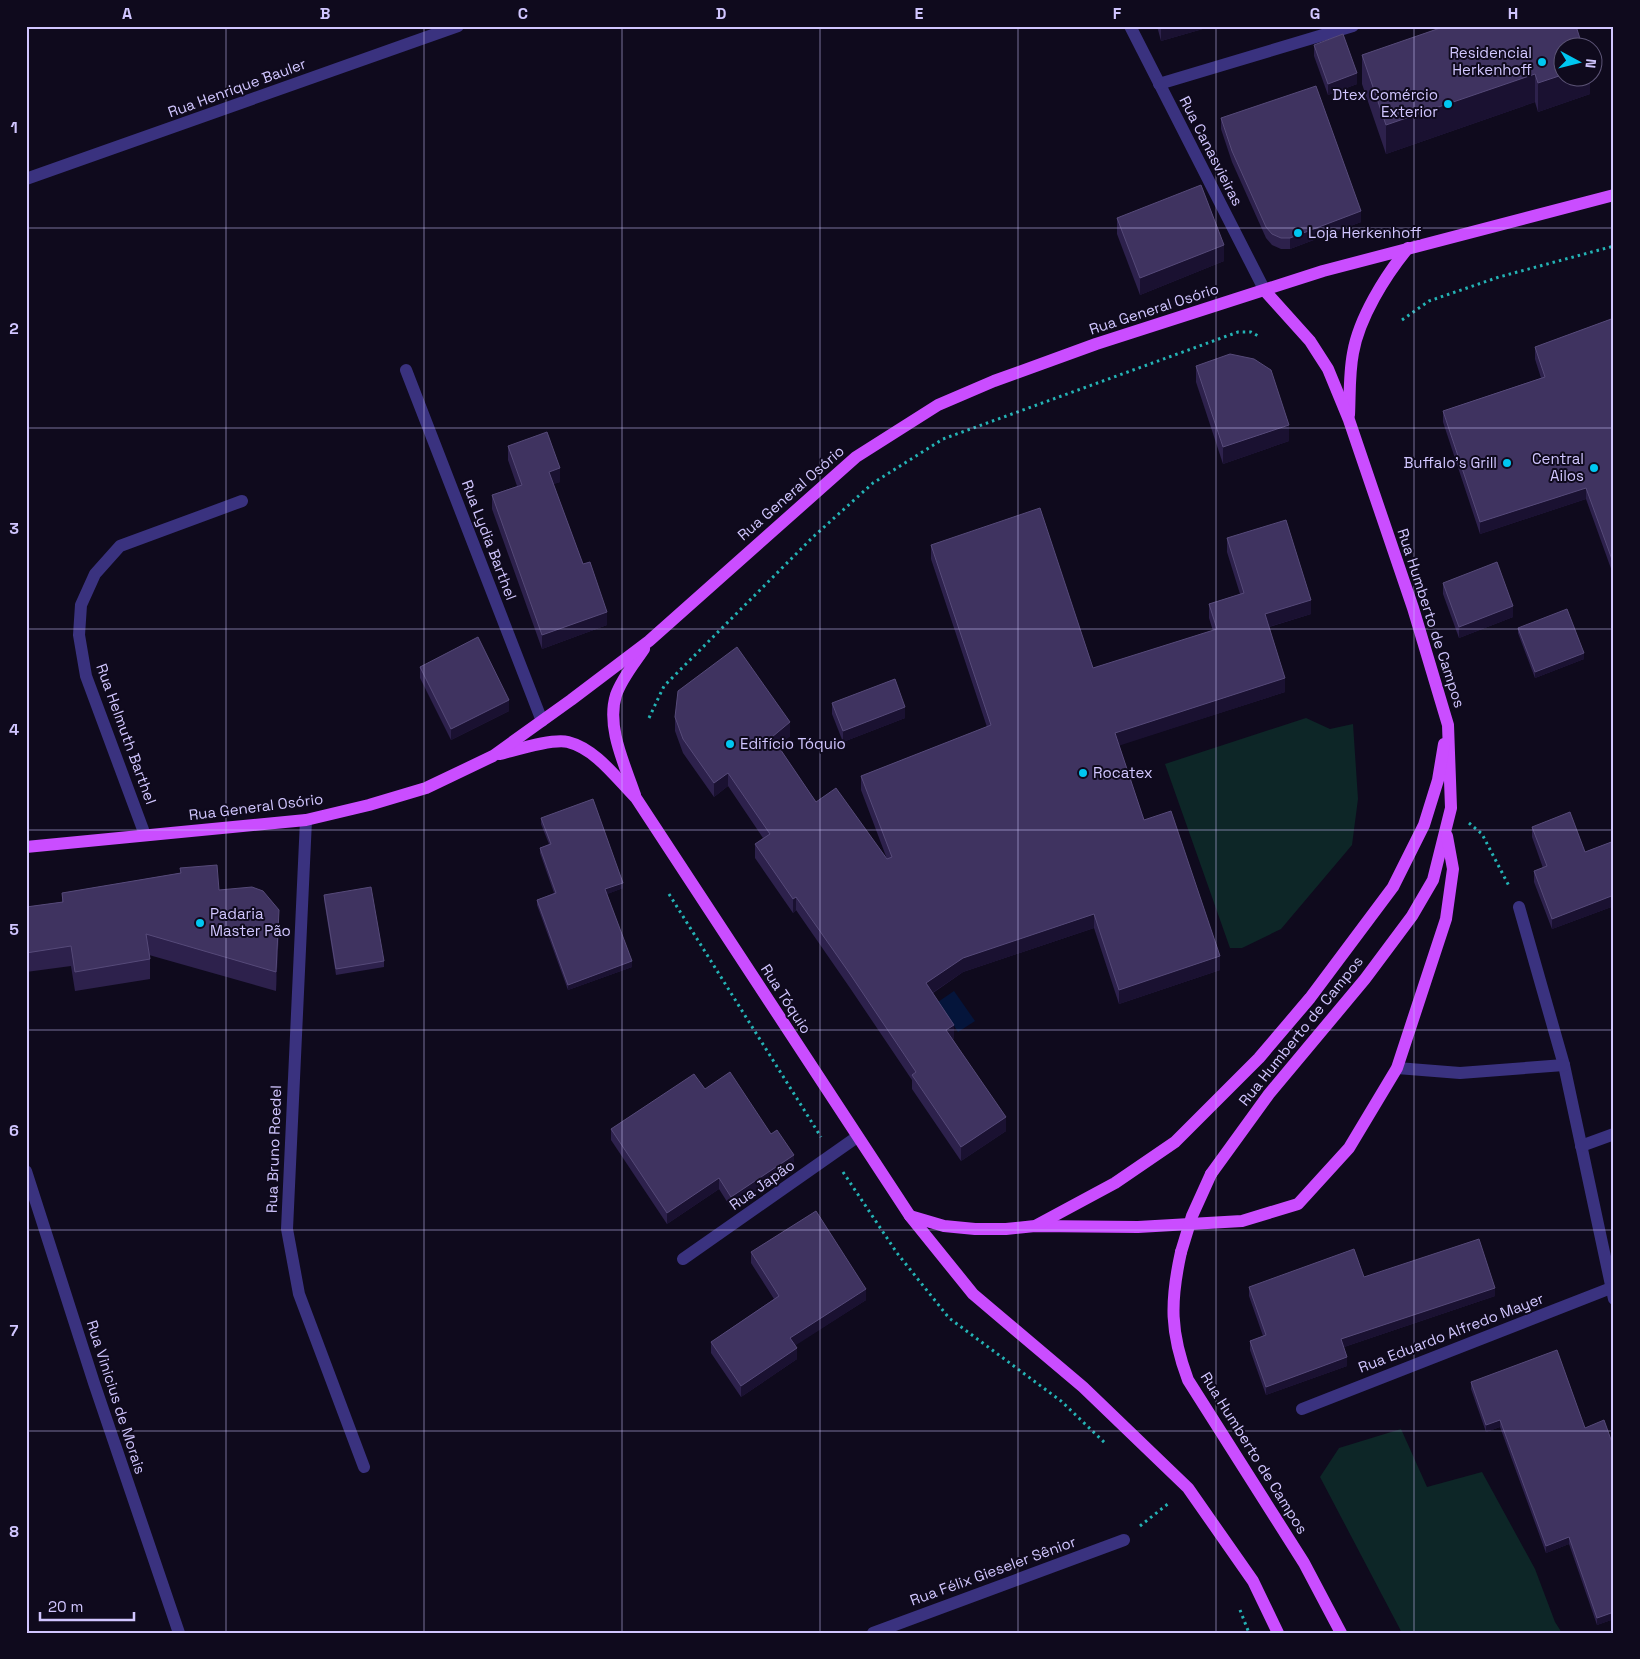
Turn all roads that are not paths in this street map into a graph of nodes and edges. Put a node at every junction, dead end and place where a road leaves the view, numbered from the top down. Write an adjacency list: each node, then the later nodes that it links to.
1 (458, 26): 5 (street, Rua Henrique Bauler)
2 (1130, 26): 4 (street, Rua Canasvieiras)
3 (1353, 26): 4 (street)
4 (1159, 84): 8 (street, Rua Canasvieiras)
5 (26, 179)
6 (1614, 195): 7 (main road, Rua General Osório)
7 (1408, 248): 8 (main road, Rua General Osório); 10 (main road, Rua Humberto de Campos)
8 (1265, 291): 10 (main road, Rua Humberto de Campos); 12 (main road, Rua General Osório)
9 (406, 370): 13 (street, Rua Lydia Barthel)
10 (1349, 420): 14 (main road, Rua Humberto de Campos)
11 (242, 501): 19 (street, Rua Helmuth Barthel)
12 (649, 641): 13 (main road, Rua General Osório); 16 (main road, Rua Tóquio)
13 (542, 721): 15 (main road, Rua General Osório)
14 (1448, 725): 18 (main road, Rua Humberto de Campos); 29 (main road)
15 (493, 756): 16 (main road, Rua Tóquio); 17 (main road, Rua General Osório)
16 (636, 798): 25 (main road, Rua Tóquio)
17 (306, 820): 19 (main road, Rua General Osório); 33 (street, Rua Bruno Roedel)
18 (1446, 834): 23 (main road); 38 (main road, Rua Humberto de Campos, bridge)
19 (145, 836): 20 (main road, Rua General Osório)
20 (26, 847)
21 (1519, 907): 22 (street)
22 (1564, 1065): 23 (street); 26 (street)
23 (1397, 1068): 29 (main road)
24 (1614, 1134): 26 (street)
25 (857, 1137): 28 (main road, Rua Tóquio); 30 (street, Rua Japão)
26 (1581, 1146): 31 (street)
27 (26, 1171): 35 (street, Rua Vinicius de Morais)
28 (910, 1216): 29 (main road); 37 (main road)
29 (1035, 1226)
30 (684, 1258)
31 (1613, 1294): 32 (street, Rua Eduardo Alfredo Mayer)
32 (1302, 1409)
33 (364, 1466)
34 (1124, 1540): 36 (street, Rua Félix Gieseler Sênior)
35 (179, 1633)
36 (874, 1633)
37 (1278, 1633)
38 (1341, 1633)

